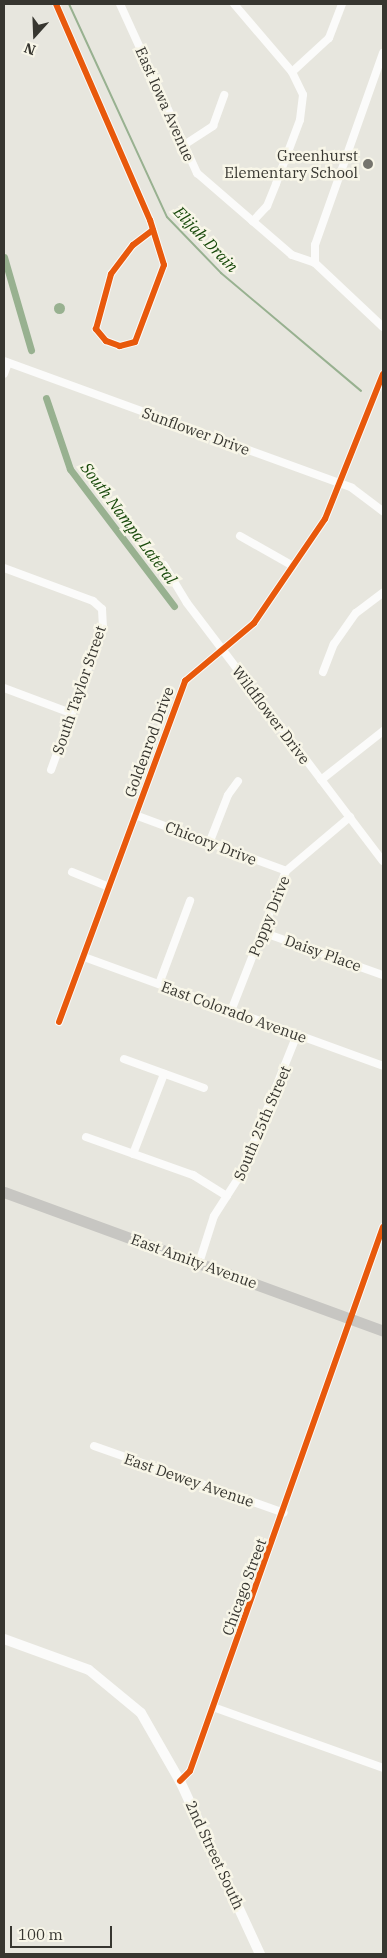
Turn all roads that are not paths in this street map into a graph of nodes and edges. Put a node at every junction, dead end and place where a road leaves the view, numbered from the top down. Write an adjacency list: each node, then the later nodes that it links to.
1 (56, 4): 10 (street)
2 (120, 4): 8 (street, East Iowa Avenue)
3 (234, 4): 6 (street)
4 (342, 4): 6 (street)
5 (383, 53): 11 (street)
6 (292, 72): 9 (street)
7 (224, 95): 8 (street)
8 (184, 145): 9 (street, East Iowa Avenue)
9 (253, 221): 11 (street, East Iowa Avenue)
10 (153, 230): 10 (street)
11 (314, 263): 12 (street, East Iowa Avenue)
12 (383, 326)
13 (6, 362): 14 (street); 16 (street, Sunflower Drive)
14 (4, 374)
15 (383, 374): 16 (street, Goldenrod Drive)
16 (342, 484): 17 (street, Sunflower Drive); 20 (street, Goldenrod Drive)
17 (383, 511)
18 (240, 536): 20 (street)
19 (164, 565): 23 (street, Wildflower Drive)
20 (293, 566): 23 (street, Goldenrod Drive)
21 (4, 568): 26 (street, South Taylor Street)
22 (383, 593): 24 (street)
23 (223, 651): 29 (street, Wildflower Drive); 31 (street, Goldenrod Drive)
24 (323, 672)
25 (4, 688): 26 (street)
26 (71, 713): 28 (street, South Taylor Street)
27 (383, 731): 29 (street)
28 (51, 770)
29 (321, 780): 32 (street, Wildflower Drive)
30 (238, 781): 33 (street)
31 (135, 815): 33 (street, Chicory Drive); 37 (street, Goldenrod Drive)
32 (350, 817): 34 (street, Wildflower Drive); 36 (street, Poppy Drive)
33 (210, 842): 36 (street, Chicory Drive)
34 (383, 861)
35 (72, 872): 37 (street)
36 (286, 872): 39 (street, Poppy Drive)
37 (109, 887): 40 (street, Goldenrod Drive)
38 (190, 901): 42 (street)
39 (262, 932): 41 (street, Daisy Place); 43 (street, Poppy Drive)
40 (84, 957): 42 (street, East Colorado Avenue); 44 (street, Goldenrod Drive)
41 (383, 975)
42 (159, 984): 43 (street, East Colorado Avenue)
43 (231, 1011): 45 (street, East Colorado Avenue)
44 (59, 1022)
45 (297, 1035): 47 (street, East Colorado Avenue); 53 (street, South 25th Street)
46 (124, 1059): 48 (street)
47 (383, 1066)
48 (164, 1074): 49 (street); 51 (street)
49 (204, 1088)
50 (86, 1137): 51 (street)
51 (133, 1154): 53 (street)
52 (4, 1192): 55 (main road, East Amity Avenue)
53 (227, 1196): 55 (street, South 25th Street)
54 (383, 1227): 56 (street, Chicago Street)
55 (199, 1263): 56 (main road, East Amity Avenue)
56 (353, 1319): 57 (main road, East Amity Avenue); 59 (street, Chicago Street)
57 (383, 1331)
58 (94, 1446): 59 (street, East Dewey Avenue)
59 (284, 1513): 61 (street, Chicago Street)
60 (4, 1639): 63 (street, 2nd Street South)
61 (213, 1707): 62 (street); 63 (street, Chicago Street)
62 (383, 1768)
63 (180, 1781): 64 (street, 2nd Street South)
64 (260, 1954)

